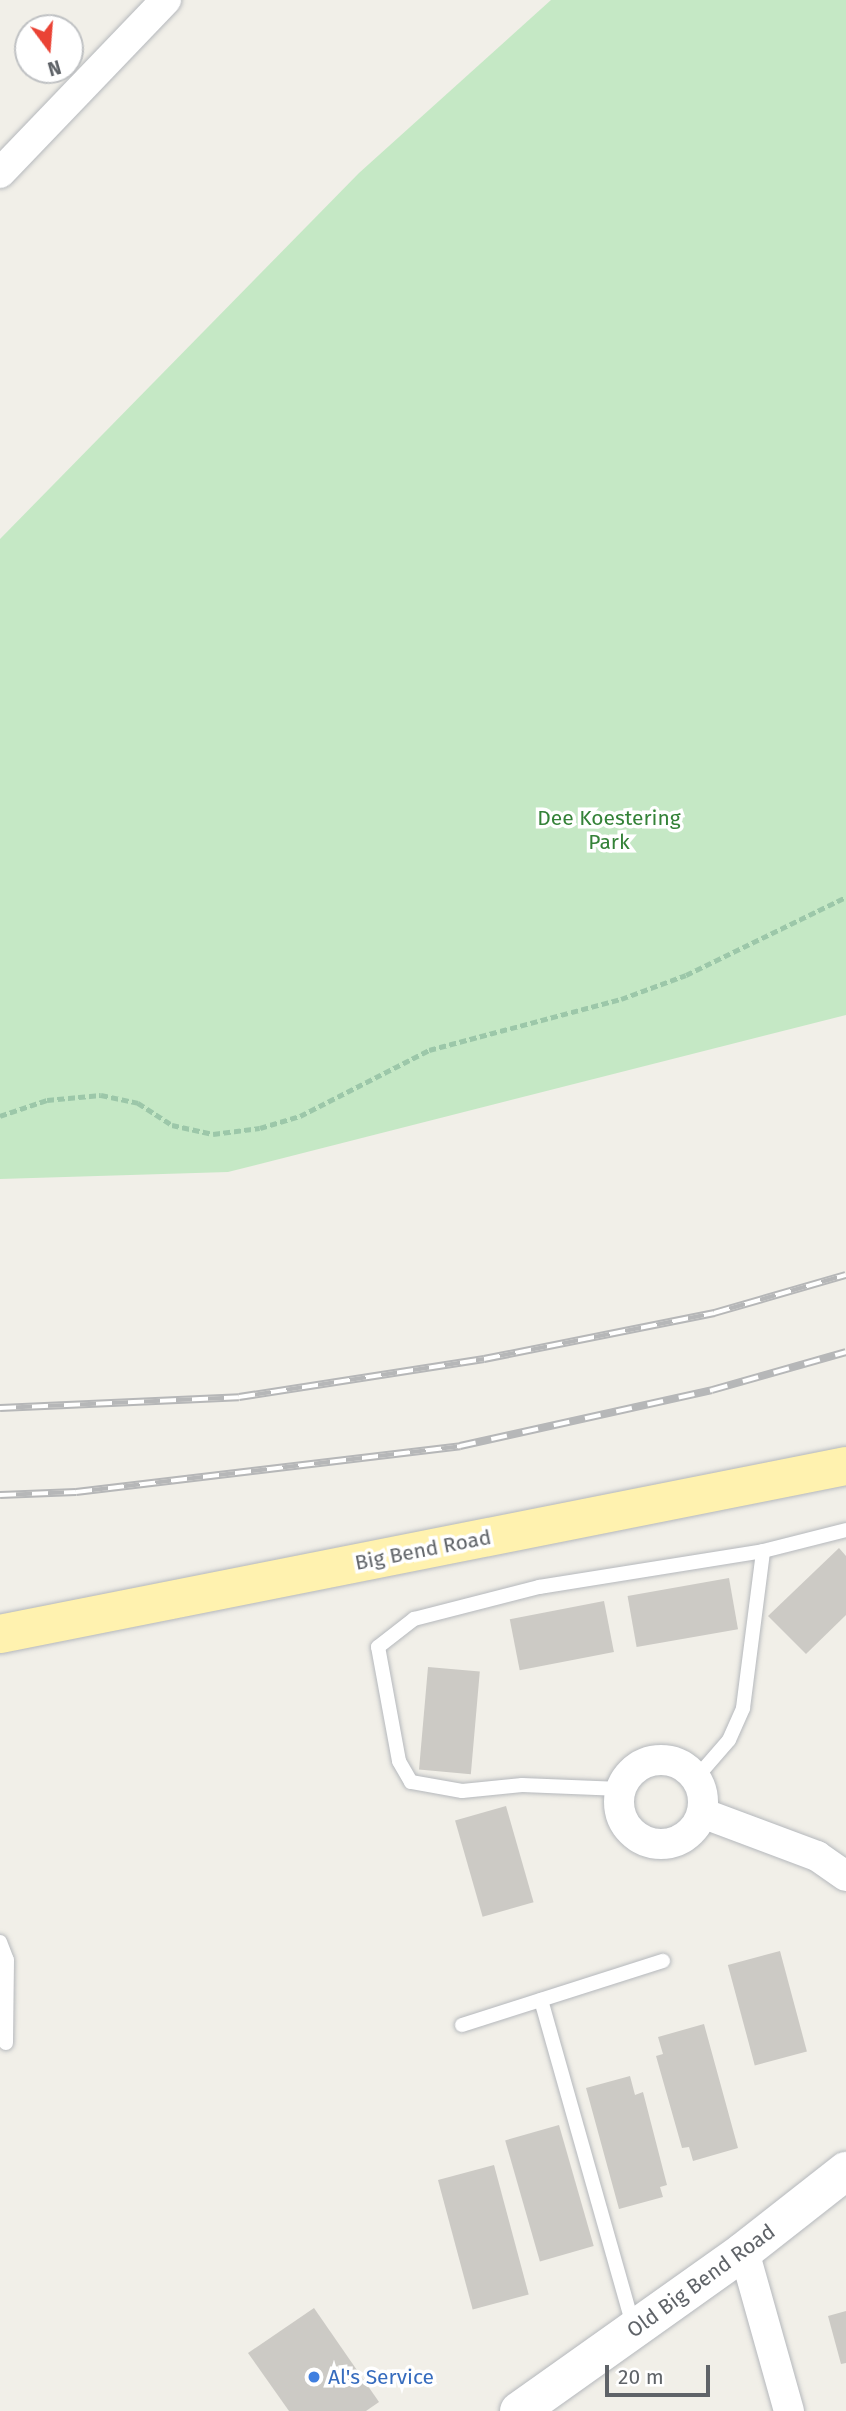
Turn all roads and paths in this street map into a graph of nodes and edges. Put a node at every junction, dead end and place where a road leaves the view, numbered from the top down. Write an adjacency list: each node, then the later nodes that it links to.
1 (166, 0): 2 (street)
2 (0, 173)
3 (846, 897): 4 (path)
4 (0, 1116)
5 (846, 1466): 8 (main road, Big Bend Road)
6 (846, 1530): 7 (lane)
7 (763, 1551): 9 (lane); 10 (lane)
8 (0, 1634)
9 (696, 1778): 10 (street); 11 (street)
10 (621, 1789): 11 (street)
11 (702, 1814): 12 (street)
12 (846, 1875)
13 (0, 1942): 17 (lane)
14 (663, 1961): 15 (lane)
15 (541, 2000): 16 (lane); 20 (lane)
16 (462, 2025)
17 (6, 2043)
18 (846, 2171): 19 (street, Old Big Bend Road)
19 (744, 2251): 20 (street, Old Big Bend Road); 22 (street)
20 (634, 2330): 21 (street, Old Big Bend Road)
21 (519, 2411)
22 (789, 2411)

